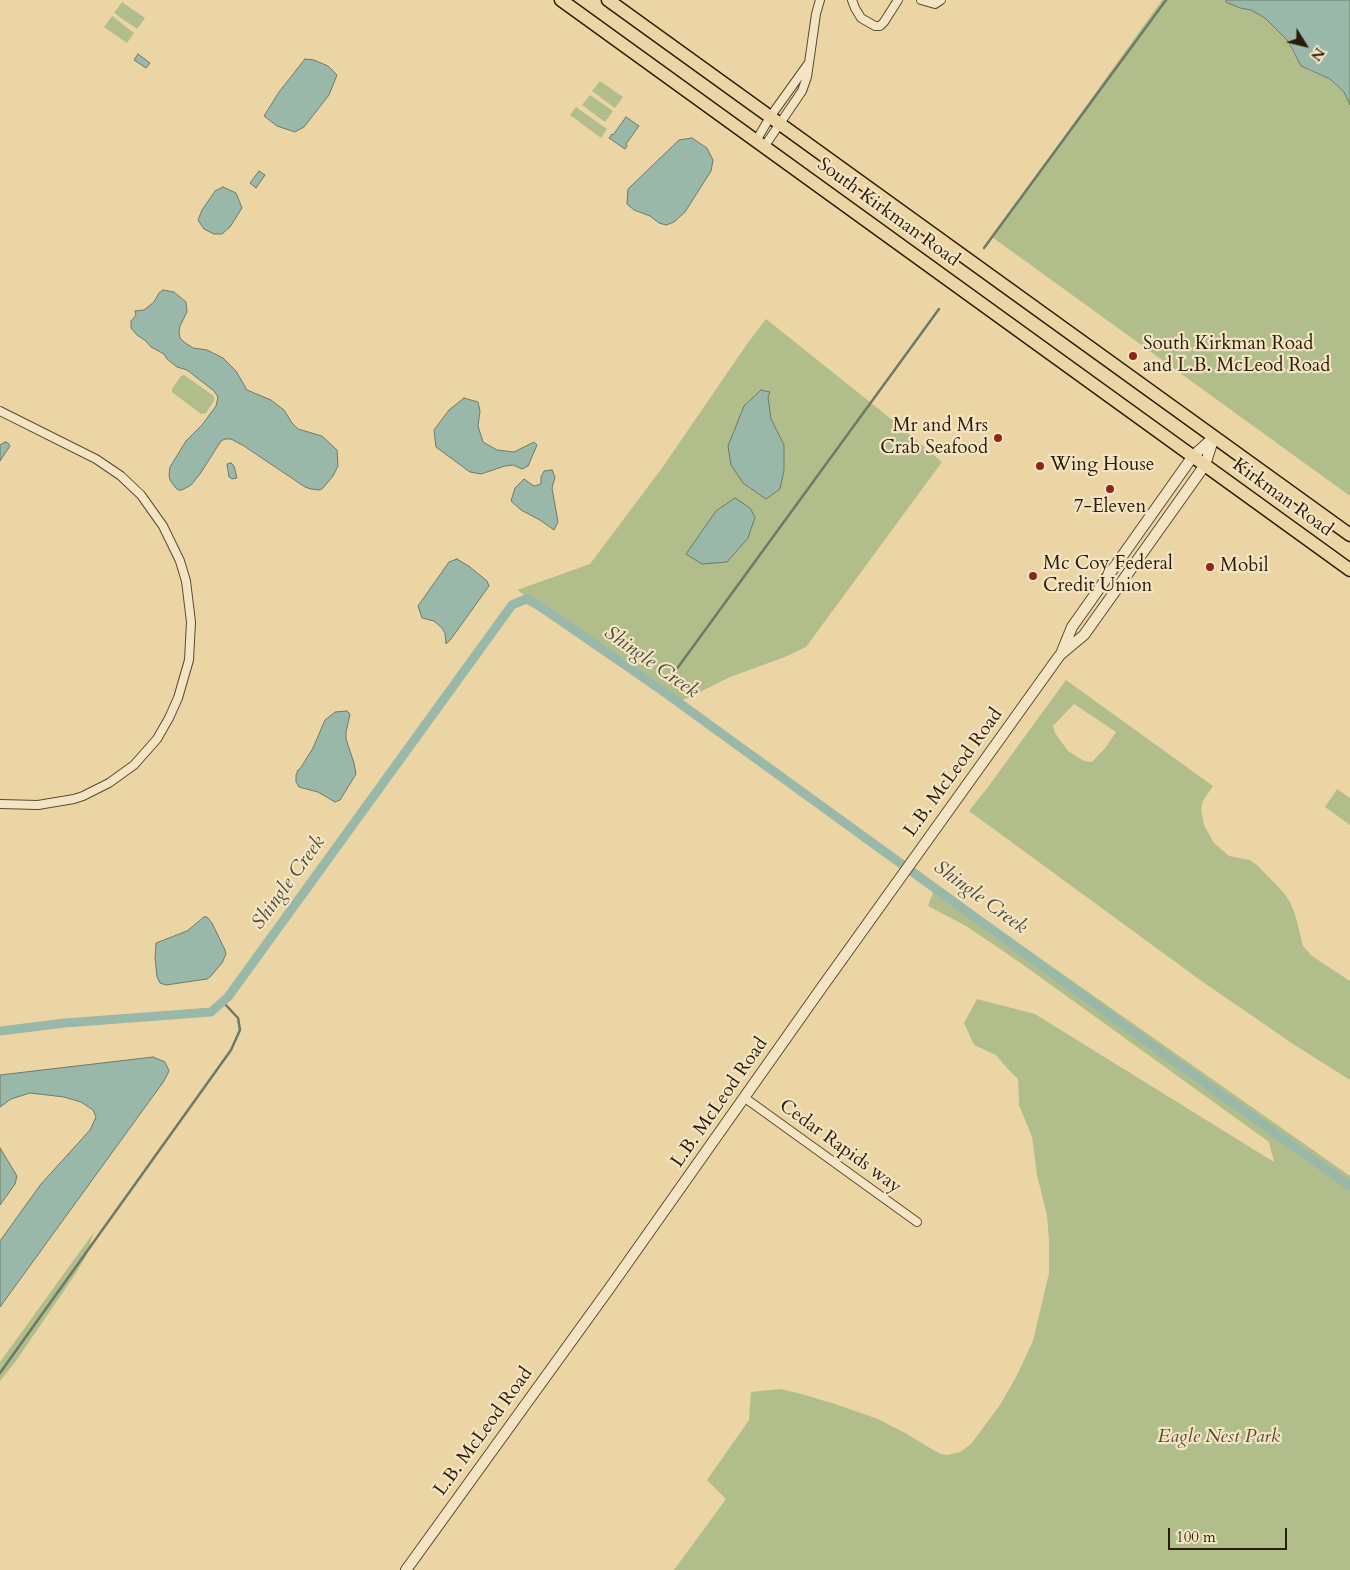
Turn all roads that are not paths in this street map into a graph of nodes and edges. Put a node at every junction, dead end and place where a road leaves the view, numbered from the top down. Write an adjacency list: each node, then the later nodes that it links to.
1 (561, 0): 10 (main road, South Kirkman Road)
2 (608, 0): 9 (main road, South Kirkman Road)
3 (820, 0): 8 (street)
4 (852, 0): 5 (street)
5 (898, 0)
6 (921, 0): 7 (street)
7 (941, 0)
8 (809, 63): 9 (street); 9 (street)
9 (775, 121): 10 (street); 10 (street); 12 (main road, South Kirkman Road)
10 (760, 144): 13 (main road, South Kirkman Road)
11 (0, 411): 18 (street)
12 (1214, 437): 13 (street, L.B. McLeod Road); 14 (street, L.B. McLeod Road); 15 (main road, Kirkman Road)
13 (1193, 456): 14 (main road, Kirkman Road); 17 (street, L.B. McLeod Road)
14 (1205, 465): 16 (main road, Kirkman Road); 17 (street, L.B. McLeod Road)
15 (1350, 535)
16 (1350, 570)
17 (1060, 655): 19 (street, L.B. McLeod Road)
18 (0, 804)
19 (745, 1098): 20 (street, Cedar Rapids way); 21 (street, L.B. McLeod Road)
20 (917, 1222)
21 (406, 1570)

